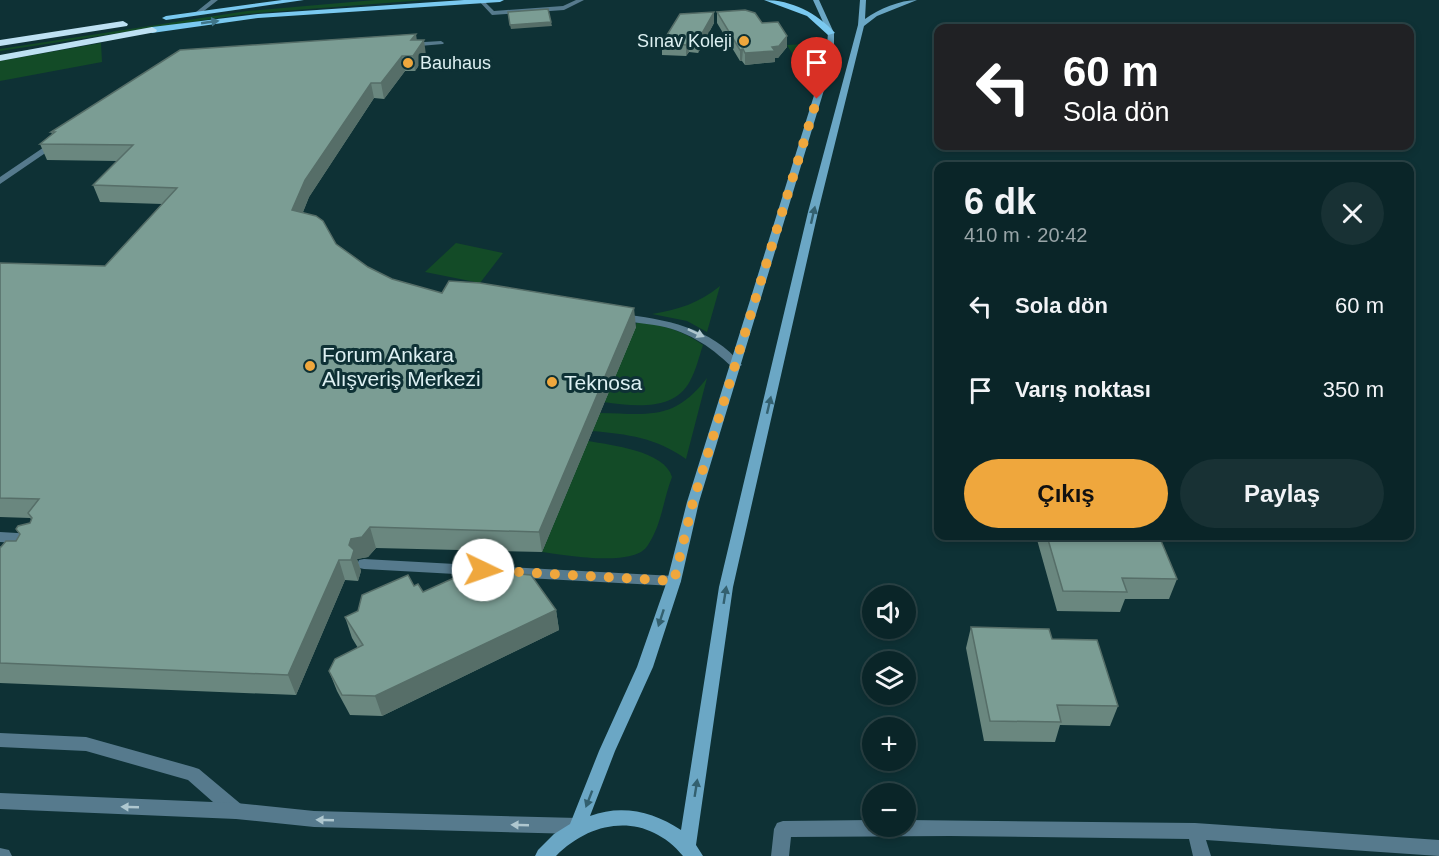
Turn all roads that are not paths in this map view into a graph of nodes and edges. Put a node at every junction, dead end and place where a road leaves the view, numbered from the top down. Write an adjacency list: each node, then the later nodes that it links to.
1 (215, 0): 10 (street)
2 (300, 0): 10 (main road)
3 (500, 0): 9 (main road)
4 (581, 0): 9 (street)
5 (768, 0): 13 (main road)
6 (816, 0): 13 (main road)
7 (863, 0): 11 (main road)
8 (914, 0): 11 (main road)
9 (480, 1): 12 (main road, one-way to 9)
10 (198, 13): 12 (main road)
11 (861, 25): 32 (main road, one-way to 11)
12 (150, 26): 15 (highway); 17 (highway)
13 (831, 33): 21 (main road)
14 (441, 43): 16 (street)
15 (0, 44)
16 (393, 46)
17 (0, 56)
18 (64, 138): 19 (street)
19 (0, 181)
20 (604, 315): 21 (street, one-way to 21)
21 (736, 365): 25 (main road)
22 (0, 537): 23 (street)
23 (35, 539)
24 (364, 564): 25 (street)
25 (674, 581): 29 (main road, one-way to 29)
26 (0, 740): 28 (street)
27 (0, 801): 28 (street, one-way to 27)
28 (236, 811): 29 (street, one-way to 28)
29 (578, 826): 32 (main road); 33 (main road)
30 (1195, 831): 31 (street); 34 (street); 35 (street)
31 (1439, 848)
32 (691, 851)
33 (544, 856)
34 (780, 856)
35 (1202, 856)

